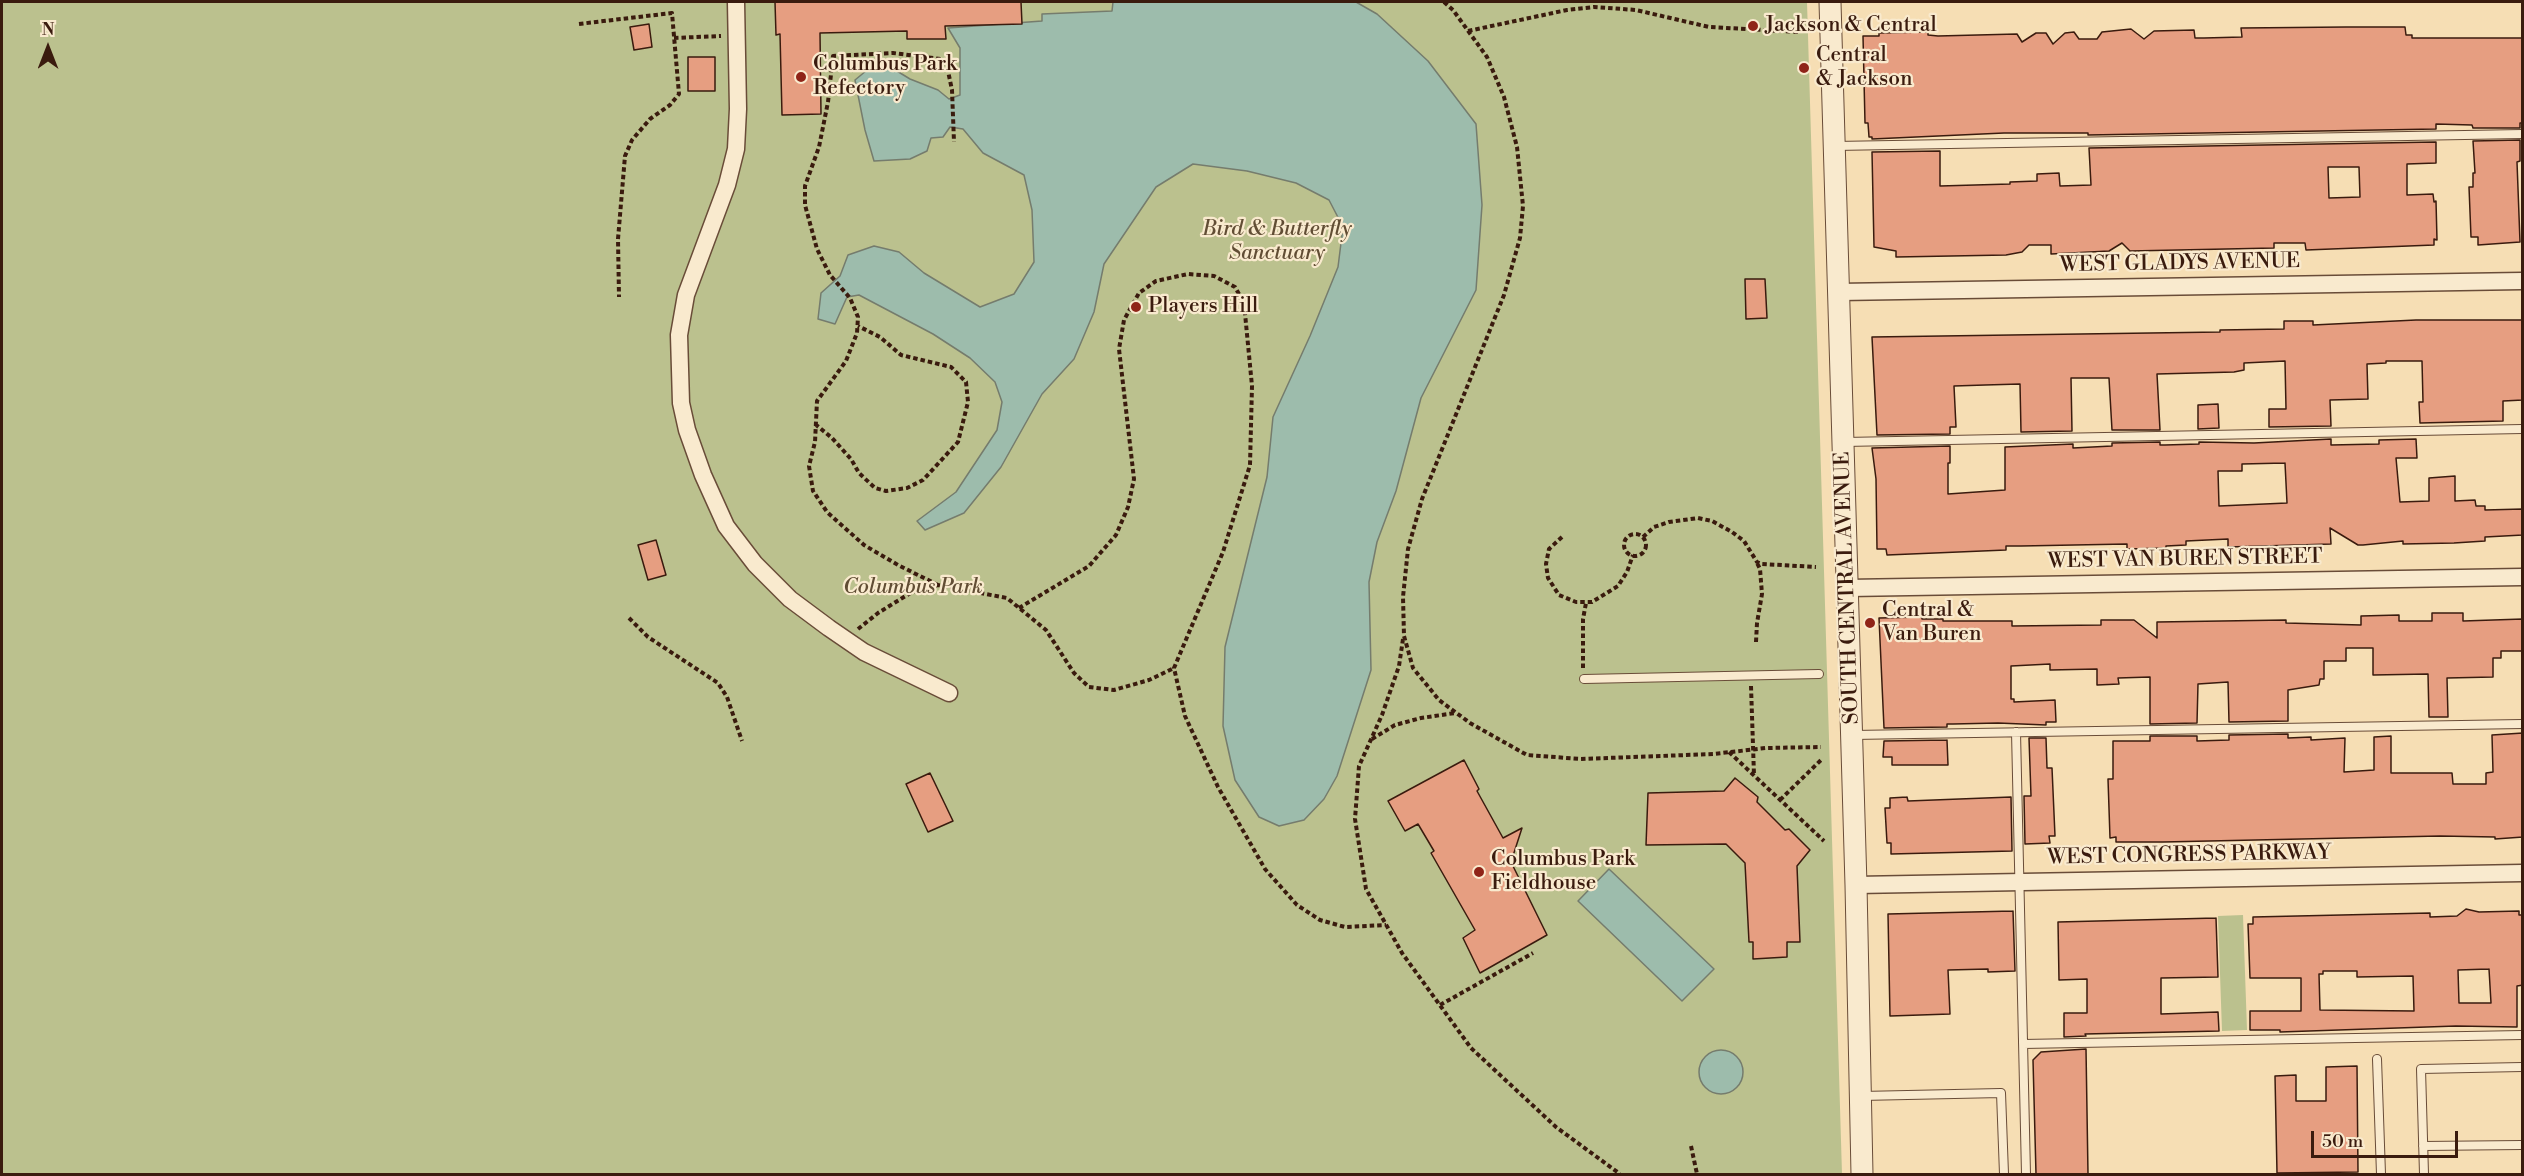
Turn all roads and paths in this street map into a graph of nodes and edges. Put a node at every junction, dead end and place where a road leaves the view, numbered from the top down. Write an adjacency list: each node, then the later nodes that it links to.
1 (736, 2): 7 (street)
2 (1444, 2): 5 (path)
3 (1830, 2): 11 (street, SOUTH CENTRAL AVENUE)
4 (579, 24): 8 (path)
5 (1468, 32): 6 (path); 30 (path)
6 (1799, 32)
7 (736, 36): 8 (path); 31 (street)
8 (674, 38): 14 (path)
9 (2523, 134): 11 (lane)
10 (954, 142): 15 (path)
11 (1835, 146): 13 (street, SOUTH CENTRAL AVENUE)
12 (2523, 281): 13 (street, WEST GLADYS AVENUE)
13 (1839, 292): 18 (street, SOUTH CENTRAL AVENUE)
14 (620, 297)
15 (858, 326): 16 (path); 16 (path)
16 (815, 424): 25 (path)
17 (2523, 429): 18 (lane)
18 (1844, 442): 26 (street, SOUTH CENTRAL AVENUE)
19 (1562, 537): 27 (path)
20 (1643, 537): 21 (path); 21 (path); 22 (path)
21 (1632, 555): 27 (path)
22 (1757, 562): 23 (path); 32 (path)
23 (1816, 567)
24 (2523, 577): 26 (street, WEST VAN BUREN STREET)
25 (938, 585): 28 (path); 31 (path)
26 (1848, 588): 42 (street, SOUTH CENTRAL AVENUE)
27 (1586, 603): 33 (path)
28 (1019, 608): 34 (path); 34 (path)
29 (629, 618): 44 (path)
30 (1404, 636): 39 (path); 43 (path)
31 (846, 640): 38 (street)
32 (1756, 642)
33 (1583, 665)
34 (1174, 668): 55 (path)
35 (1819, 674): 36 (lane)
36 (1584, 679)
37 (1751, 688): 46 (path)
38 (949, 693)
39 (1457, 713): 43 (path); 47 (path)
40 (2523, 724): 41 (lane)
41 (2016, 732): 42 (lane); 53 (lane)
42 (1852, 735): 54 (street, SOUTH CENTRAL AVENUE)
43 (1371, 740): 55 (path)
44 (742, 741)
45 (1821, 747): 46 (path)
46 (1753, 749): 47 (path); 49 (path)
47 (1729, 752): 49 (path)
48 (1821, 760): 50 (path)
49 (1754, 776): 50 (path)
50 (1780, 800): 51 (path)
51 (1824, 841)
52 (2523, 873): 53 (street, WEST CONGRESS PARKWAY)
53 (2019, 882): 54 (street, WEST CONGRESS PARKWAY); 59 (lane)
54 (1856, 885): 62 (street, SOUTH CENTRAL AVENUE)
55 (1386, 926): 57 (path)
56 (1533, 953): 57 (path)
57 (1440, 1005): 66 (path)
58 (2523, 1035): 59 (lane)
59 (2023, 1044): 70 (lane)
60 (2377, 1059): 71 (lane)
61 (2523, 1067): 65 (lane)
62 (1860, 1096): 68 (street, SOUTH CENTRAL AVENUE); 69 (lane)
63 (2523, 1145): 65 (lane)
64 (1690, 1146): 67 (path)
65 (2423, 1146): 72 (lane)
66 (1620, 1174)
67 (1697, 1174)
68 (1862, 1174)
69 (2004, 1174)
70 (2026, 1174)
71 (2381, 1174)
72 (2424, 1174)

